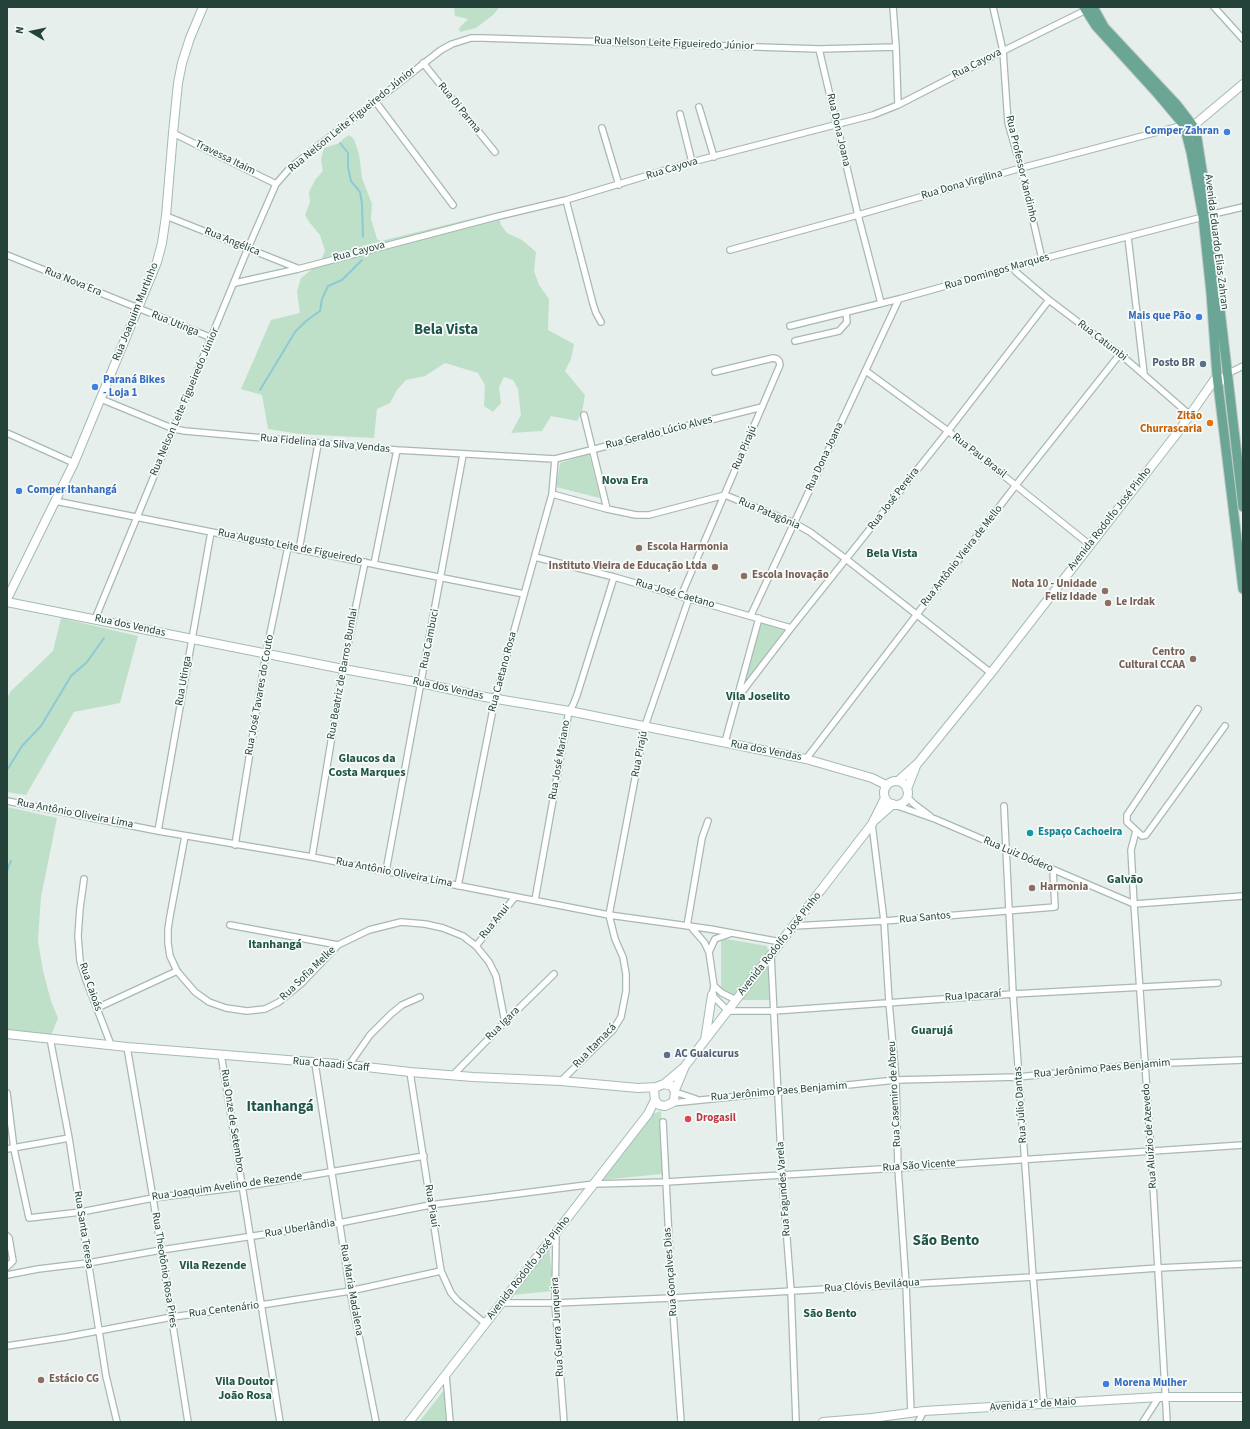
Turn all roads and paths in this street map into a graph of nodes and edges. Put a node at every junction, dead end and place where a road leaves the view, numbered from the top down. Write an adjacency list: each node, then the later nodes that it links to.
1 (203, 7): 19 (main road, Rua Joaquim Murtinho)
2 (893, 7): 7 (street)
3 (993, 7): 9 (street, Rua Professor Xandinho)
4 (1214, 7): 6 (street)
5 (1089, 8): 9 (street, Rua Cayova); 17 (main road, Avenida Eduardo Elias Zahran)
6 (1243, 38)
7 (896, 47): 8 (street, Rua Nelson Leite Figueiredo Júnior); 13 (street)
8 (819, 49): 10 (street, Rua Nelson Leite Figueiredo Júnior); 16 (street, Rua Dona Joana)
9 (1003, 51): 13 (street, Rua Cayova); 23 (street, Rua Professor Xandinho)
10 (423, 64): 12 (street, Rua Nelson Leite Figueiredo Júnior); 20 (street, Rua Di Parma)
11 (1243, 84): 17 (main road)
12 (375, 101): 24 (street, Rua Nelson Leite Figueiredo Júnior); 27 (street)
13 (898, 105): 16 (street, Rua Cayova)
14 (699, 107): 21 (street)
15 (680, 114): 22 (street)
16 (837, 124): 21 (street, Rua Cayova); 29 (street, Rua Dona Joana)
17 (1189, 126): 23 (street, Rua Dona Virgilina); 31 (main road, Avenida Eduardo Elias Zahran)
18 (602, 128): 25 (street)
19 (172, 133): 24 (street, Travessa Itaim); 30 (main road, Rua Joaquim Murtinho)
20 (495, 152)
21 (714, 157): 22 (street, Rua Cayova)
22 (692, 162): 25 (street, Rua Cayova)
23 (1021, 168): 29 (street, Rua Dona Virgilina); 36 (street, Rua Professor Xandinho)
24 (276, 184): 33 (street, Rua Nelson Leite Figueiredo Júnior)
25 (619, 185): 26 (street, Rua Cayova)
26 (566, 200): 38 (street, Rua Cayova); 45 (street)
27 (453, 205)
28 (1243, 207): 31 (street, Rua Domingos Marques)
29 (858, 215): 34 (street, Rua Dona Virgilina); 42 (street, Rua Dona Joana)
30 (166, 216): 33 (street, Rua Angélica); 43 (main road, Rua Joaquim Murtinho)
31 (1206, 216): 32 (street, Rua Domingos Marques); 54 (main road, Avenida Eduardo Elias Zahran)
32 (1128, 237): 36 (street, Rua Domingos Marques); 53 (street)
33 (248, 248): 38 (street, Rua Angélica); 39 (street, Rua Nelson Leite Figueiredo Júnior)
34 (730, 250)
35 (7, 255): 43 (street, Rua Nova Era)
36 (1042, 259): 37 (street, Rua Domingos Marques)
37 (1013, 267): 40 (street, Rua Domingos Marques); 41 (street, Rua Catumbi)
38 (298, 269): 39 (street, Rua Cayova)
39 (235, 283): 47 (street, Rua Nelson Leite Figueiredo Júnior)
40 (899, 299): 42 (street, Rua Domingos Marques); 51 (street, Rua Dona Joana)
41 (1049, 300): 49 (street, Rua Catumbi); 61 (street, Rua José Pereira)
42 (881, 303): 44 (street, Rua Domingos Marques)
43 (138, 309): 47 (street, Rua Utinga); 55 (main road, Rua Joaquim Murtinho)
44 (846, 312): 46 (street, Rua Domingos Marques); 48 (street)
45 (601, 322)
46 (790, 326)
47 (212, 338): 60 (street, Rua Nelson Leite Figueiredo Júnior)
48 (795, 341)
49 (1120, 354): 53 (street, Rua Catumbi); 69 (street, Rua Antônio Vieira de Mello)
50 (1243, 366): 54 (street)
51 (866, 370): 61 (street, Rua Pau Brasil); 76 (street, Rua Dona Joana)
52 (715, 372): 57 (street, Rua Pirajú)
53 (1144, 374): 59 (street, Rua Catumbi)
54 (1223, 380): 56 (main road, Avenida Rodolfo José Pinho); 56 (main road, Avenida Rodolfo José Pinho); 73 (main road, Avenida Eduardo Elias Zahran); 87 (main road, Avenida Eduardo Elias Zahran)
55 (101, 399): 60 (street, Rua Fidelina da Silva Vendas); 68 (main road, Rua Joaquim Murtinho)
56 (1197, 405): 59 (main road, Avenida Rodolfo José Pinho)
57 (762, 407): 65 (street, Rua Geraldo Lúcio Alves); 71 (street, Rua Pirajú)
58 (584, 415): 65 (street)
59 (1190, 415): 78 (main road, Avenida Rodolfo José Pinho)
60 (174, 429): 63 (street, Rua Fidelina da Silva Vendas); 75 (street, Rua Nelson Leite Figueiredo Júnior)
61 (948, 431): 69 (street, Rua Pau Brasil); 82 (street, Rua José Pereira)
62 (7, 433): 68 (street)
63 (318, 444): 64 (street, Rua Fidelina da Silva Vendas); 80 (street)
64 (397, 450): 66 (street, Rua Fidelina da Silva Vendas); 84 (street)
65 (592, 450): 67 (street, Rua Geraldo Lúcio Alves); 74 (street)
66 (463, 455): 67 (street, Rua Fidelina da Silva Vendas); 86 (street, Rua Cambuci)
67 (556, 459): 70 (street, Rua Caetano Rosa)
68 (74, 463): 72 (main road, Rua Joaquim Murtinho)
69 (1016, 485): 78 (street, Rua Pau Brasil); 93 (street, Rua Antônio Vieira de Mello)
70 (552, 494): 74 (street, Rua Patagônia); 81 (street, Rua Caetano Rosa)
71 (725, 495): 74 (street, Rua Patagônia); 76 (street, Rua Patagônia); 89 (street, Rua Pirajú)
72 (55, 501): 75 (street, Rua Augusto Leite de Figueiredo); 91 (main road, Rua Joaquim Murtinho)
73 (1243, 507)
74 (607, 509)
75 (136, 516): 77 (street, Rua Augusto Leite de Figueiredo); 95 (street, Rua Nelson Leite Figueiredo Júnior)
76 (794, 523): 82 (street, Rua Patagônia); 92 (street, Rua Dona Joana)
77 (211, 532): 79 (street, Rua Augusto Leite de Figueiredo); 97 (street, Rua Utinga)
78 (1090, 545): 100 (main road, Avenida Rodolfo José Pinho)
79 (288, 546): 80 (street, Rua Augusto Leite de Figueiredo); 98 (street, Rua José Tavares do Couto)
80 (299, 550): 83 (street, Rua Augusto Leite de Figueiredo)
81 (535, 557): 85 (street, Rua José Caetano); 88 (street, Rua Caetano Rosa)
82 (846, 560): 93 (street, Rua Patagônia); 96 (street, Rua José Pereira)
83 (365, 562): 84 (street, Rua Augusto Leite de Figueiredo); 99 (street, Rua Beatriz de Barros Bumlai)
84 (374, 564): 86 (street, Rua Augusto Leite de Figueiredo)
85 (614, 577): 89 (street, Rua José Caetano); 105 (street, Rua José Mariano)
86 (441, 578): 88 (street, Rua Augusto Leite de Figueiredo); 101 (street, Rua Cambuci)
87 (1243, 589)
88 (524, 594): 103 (street, Rua Caetano Rosa)
89 (681, 596): 90 (street, Rua José Caetano)
90 (689, 598): 92 (street, Rua José Caetano); 106 (street, Rua Pirajú)
91 (7, 600): 95 (main road, Rua dos Vendas)
92 (751, 615): 94 (street, Rua José Caetano)
93 (916, 615): 100 (street, Rua Patagônia); 109 (street, Rua Antônio Vieira de Mello)
94 (759, 618): 96 (street, Rua José Caetano); 102 (street)
95 (95, 619): 97 (main road, Rua dos Vendas)
96 (791, 628): 102 (street, Rua José Pereira)
97 (191, 639): 98 (main road, Rua dos Vendas); 121 (street, Rua Utinga)
98 (266, 653): 99 (main road, Rua dos Vendas); 124 (street, Rua José Tavares do Couto)
99 (343, 669): 101 (main road, Rua dos Vendas); 126 (street, Rua Beatriz de Barros Bumlai)
100 (990, 673): 110 (main road, Avenida Rodolfo José Pinho)
101 (422, 683): 103 (main road, Rua dos Vendas); 128 (street, Rua Cambuci)
102 (738, 697): 108 (street)
103 (495, 699): 105 (main road, Rua dos Vendas); 130 (street, Rua Caetano Rosa)
104 (1198, 708): 122 (street)
105 (569, 711): 106 (main road, Rua dos Vendas); 133 (street, Rua José Mariano)
106 (645, 726): 108 (main road, Rua dos Vendas); 136 (street, Rua Pirajú)
107 (1225, 726): 122 (street)
108 (725, 742): 109 (main road, Rua dos Vendas)
109 (806, 759): 112 (main road, Rua dos Vendas)
110 (918, 763): 111 (main road); 113 (main road)
111 (898, 781): 112 (main road); 113 (main road)
112 (886, 785): 114 (main road)
113 (907, 793): 116 (main road); 118 (street, Rua Luiz Dódero)
114 (885, 798): 116 (main road); 120 (main road)
115 (7, 801): 121 (street, Rua Antônio Oliveira Lima)
116 (894, 805): 118 (street, Rua Luiz Dódero); 120 (main road)
117 (1004, 806): 125 (street, Rua Júlio Dantas)
118 (935, 819): 125 (street, Rua Luiz Dódero)
119 (708, 821): 139 (street)
120 (873, 822): 137 (street, Rua Casemiro de Abreu); 140 (main road, Avenida Rodolfo José Pinho)
121 (158, 831): 123 (street, Rua Antônio Oliveira Lima)
122 (1136, 831): 134 (street, Rua Aluízio de Azevedo)
123 (185, 836): 124 (street, Rua Antônio Oliveira Lima); 147 (street, Rua Sofia Melke)
124 (235, 845): 126 (street, Rua Antônio Oliveira Lima)
125 (1006, 849): 127 (street, Rua Luiz Dódero); 135 (street, Rua Júlio Dantas)
126 (312, 857): 128 (street, Rua Antônio Oliveira Lima)
127 (1053, 870): 134 (street, Rua Luiz Dódero); 135 (street, Rua Santos)
128 (386, 871): 130 (street, Rua Antônio Oliveira Lima)
129 (84, 879): 157 (street, Rua Caioás)
130 (458, 886): 132 (street, Rua Antônio Oliveira Lima)
131 (1243, 896): 134 (street, Rua Luiz Dódero)
132 (515, 897): 133 (street, Rua Antônio Oliveira Lima); 144 (street, Rua Anui)
133 (535, 900): 136 (street, Rua Antônio Oliveira Lima)
134 (1134, 904): 151 (street, Rua Aluízio de Azevedo)
135 (1009, 911): 137 (street, Rua Santos); 152 (street, Rua Júlio Dantas)
136 (609, 915): 139 (street, Rua Antônio Oliveira Lima); 176 (street, Rua Itamacá)
137 (884, 922): 140 (street, Rua Santos); 156 (street, Rua Casemiro de Abreu)
138 (230, 925): 143 (street)
139 (689, 926): 141 (street, Rua Antônio Oliveira Lima); 145 (street)
140 (794, 926): 142 (main road, Avenida Rodolfo José Pinho)
141 (731, 933): 142 (street, Rua Antônio Oliveira Lima); 145 (street)
142 (781, 942): 146 (main road, Avenida Rodolfo José Pinho)
143 (338, 945): 144 (street, Rua Sofia Melke); 147 (street, Rua Sofia Melke)
144 (476, 946): 160 (street, Rua Sofia Melke)
145 (709, 952): 150 (street)
146 (771, 955): 155 (main road, Avenida Rodolfo José Pinho); 159 (street, Rua Fagundes Varela)
147 (177, 971): 157 (street)
148 (554, 974): 160 (street, Rua Igara)
149 (1218, 984): 151 (street, Rua Ipacaraí)
150 (714, 986): 153 (street); 155 (street)
151 (1140, 987): 152 (street, Rua Ipacaraí); 169 (street, Rua Aluízio de Azevedo)
152 (1013, 994): 156 (street, Rua Ipacaraí); 174 (street, Rua Júlio Dantas)
153 (712, 995): 158 (street); 163 (main road)
154 (420, 997): 170 (street)
155 (736, 1000): 158 (main road, Avenida Rodolfo José Pinho)
156 (889, 1002): 159 (street, Rua Ipacaraí); 175 (street, Rua Casemiro de Abreu)
157 (97, 1008): 164 (street, Rua Caioás)
158 (728, 1011): 159 (street, Rua Ipacaraí); 163 (main road, Avenida Rodolfo José Pinho)
159 (774, 1011): 180 (street, Rua Fagundes Varela)
160 (505, 1022): 173 (street, Rua Igara)
161 (7, 1034): 162 (main road, Rua Chaadi Scaff)
162 (50, 1038): 164 (main road, Rua Chaadi Scaff); 186 (street, Rua Santa Teresa)
163 (705, 1041): 171 (main road, Avenida Rodolfo José Pinho)
164 (111, 1045): 165 (main road, Rua Chaadi Scaff)
165 (127, 1046): 166 (main road, Rua Chaadi Scaff); 199 (street, Rua Theotônio Rosa Pires)
166 (221, 1054): 168 (main road, Rua Chaadi Scaff); 198 (street, Rua Onze de Setembro)
167 (1243, 1060): 169 (street, Rua Jerônimo Paes Benjamim)
168 (315, 1063): 170 (main road, Rua Chaadi Scaff); 194 (street, Rua Maria Madalena)
169 (1145, 1064): 174 (street, Rua Jerônimo Paes Benjamim); 190 (street, Rua Aluízio de Azevedo)
170 (349, 1065): 172 (main road, Rua Chaadi Scaff)
171 (685, 1066): 177 (main road, Avenida Rodolfo José Pinho); 178 (main road, Avenida Rodolfo José Pinho)
172 (410, 1072): 173 (main road, Rua Chaadi Scaff); 191 (street, Rua Piauí)
173 (453, 1075): 176 (main road, Rua Chaadi Scaff)
174 (1018, 1077): 175 (street, Rua Jerônimo Paes Benjamim); 192 (street, Rua Júlio Dantas)
175 (896, 1080): 180 (street, Rua Jerônimo Paes Benjamim); 193 (street, Rua Casemiro de Abreu)
176 (561, 1081): 177 (main road, Rua Chaadi Scaff)
177 (660, 1086): 178 (main road); 181 (main road)
178 (675, 1091): 182 (street, Rua Jerônimo Paes Benjamim); 183 (main road)
179 (7, 1093): 189 (street)
180 (778, 1093): 182 (street, Rua Jerônimo Paes Benjamim); 195 (street, Rua Fagundes Varela)
181 (655, 1100): 183 (main road); 184 (main road, Avenida Rodolfo José Pinho)
182 (698, 1100): 183 (street, Rua Jerônimo Paes Benjamim)
183 (669, 1105): 184 (main road, Avenida Rodolfo José Pinho)
184 (648, 1114): 197 (main road, Avenida Rodolfo José Pinho)
185 (663, 1122): 196 (street, Rua Gonçalves Dias)
186 (69, 1138): 189 (street); 201 (street, Rua Santa Teresa)
187 (1243, 1145): 190 (street, Rua São Vicente)
188 (7, 1149): 189 (street)
189 (14, 1149): 201 (street, Rua Joaquim Avelino de Rezende)
190 (1151, 1151): 192 (street, Rua São Vicente); 210 (street, Rua Aluízio de Azevedo)
191 (424, 1156): 194 (street, Rua Joaquim Avelino de Rezende); 200 (street, Rua Piauí)
192 (1024, 1159): 193 (street, Rua São Vicente); 213 (street, Rua Júlio Dantas)
193 (898, 1168): 195 (street, Rua São Vicente); 214 (street, Rua Casemiro de Abreu)
194 (331, 1171): 198 (street, Rua Joaquim Avelino de Rezende); 202 (street, Rua Maria Madalena)
195 (782, 1175): 196 (street, Rua São Vicente); 216 (street, Rua Fagundes Varela)
196 (666, 1182): 197 (street, Rua São Vicente); 217 (street, Rua Gonçalves Dias)
197 (594, 1184): 200 (street, Rua Uberlândia); 203 (main road, Avenida Rodolfo José Pinho)
198 (242, 1187): 199 (street, Rua Joaquim Avelino de Rezende); 205 (street, Rua Onze de Setembro)
199 (153, 1198): 201 (street, Rua Joaquim Avelino de Rezende); 206 (street, Rua Theotônio Rosa Pires)
200 (430, 1205): 202 (street, Rua Uberlândia); 211 (street, Rua Piauí)
201 (81, 1212): 207 (street, Rua Santa Teresa)
202 (339, 1223): 205 (street, Rua Uberlândia); 215 (street, Rua Maria Madalena)
203 (556, 1233): 218 (main road, Avenida Rodolfo José Pinho); 219 (street, Rua Guerra Junqueira)
204 (7, 1236): 209 (street)
205 (250, 1237): 206 (street, Rua Uberlândia); 220 (street, Rua Onze de Setembro)
206 (161, 1250): 207 (street, Rua Uberlândia); 221 (street, Rua Theotônio Rosa Pires)
207 (88, 1264): 212 (street, Rua Uberlândia); 223 (street, Rua Santa Teresa)
208 (1243, 1264): 210 (street, Rua Clóvis Beviláqua)
209 (7, 1267)
210 (1158, 1268): 213 (street, Rua Clóvis Beviláqua); 226 (street, Rua Aluízio de Azevedo)
211 (441, 1271): 215 (street, Rua Centenário); 222 (street, Rua Piauí)
212 (7, 1275)
213 (1033, 1277): 214 (street, Rua Clóvis Beviláqua); 228 (street, Rua Júlio Dantas)
214 (906, 1284): 216 (street, Rua Clóvis Beviláqua); 230 (street, Rua Casemiro de Abreu)
215 (350, 1291): 220 (street, Rua Centenário); 234 (street, Rua Maria Madalena)
216 (791, 1291): 217 (street, Rua Clóvis Beviláqua); 239 (street, Rua Fagundes Varela)
217 (672, 1298): 219 (street, Rua Clóvis Beviláqua); 238 (street, Rua Gonçalves Dias)
218 (502, 1303): 219 (street, Rua Clóvis Beviláqua); 222 (main road, Avenida Rodolfo José Pinho)
219 (555, 1303): 237 (street, Rua Guerra Junqueira)
220 (261, 1305): 221 (street, Rua Centenário); 233 (street, Rua Onze de Setembro)
221 (172, 1317): 223 (street, Rua Centenário); 232 (street, Rua Theotônio Rosa Pires)
222 (486, 1324): 225 (main road, Avenida Rodolfo José Pinho)
223 (99, 1331): 224 (street, Rua Centenário); 231 (street, Rua Santa Teresa)
224 (7, 1346)
225 (446, 1374): 235 (main road, Avenida Rodolfo José Pinho); 236 (street)
226 (1162, 1397): 227 (main road, Avenida 1º de Maio); 228 (main road, Avenida 1º de Maio); 242 (street); 243 (street, Rua Aluízio de Azevedo)
227 (1243, 1397)
228 (1044, 1404): 229 (main road, Avenida 1º de Maio)
229 (924, 1411): 230 (main road, Avenida 1º de Maio); 241 (street)
230 (911, 1413): 240 (main road, Avenida 1º de Maio)
231 (117, 1422)
232 (188, 1422)
233 (280, 1422)
234 (376, 1422)
235 (409, 1422)
236 (450, 1422)
237 (564, 1422)
238 (681, 1422)
239 (796, 1422)
240 (823, 1422)
241 (918, 1422)
242 (1143, 1422)
243 (1167, 1422)

